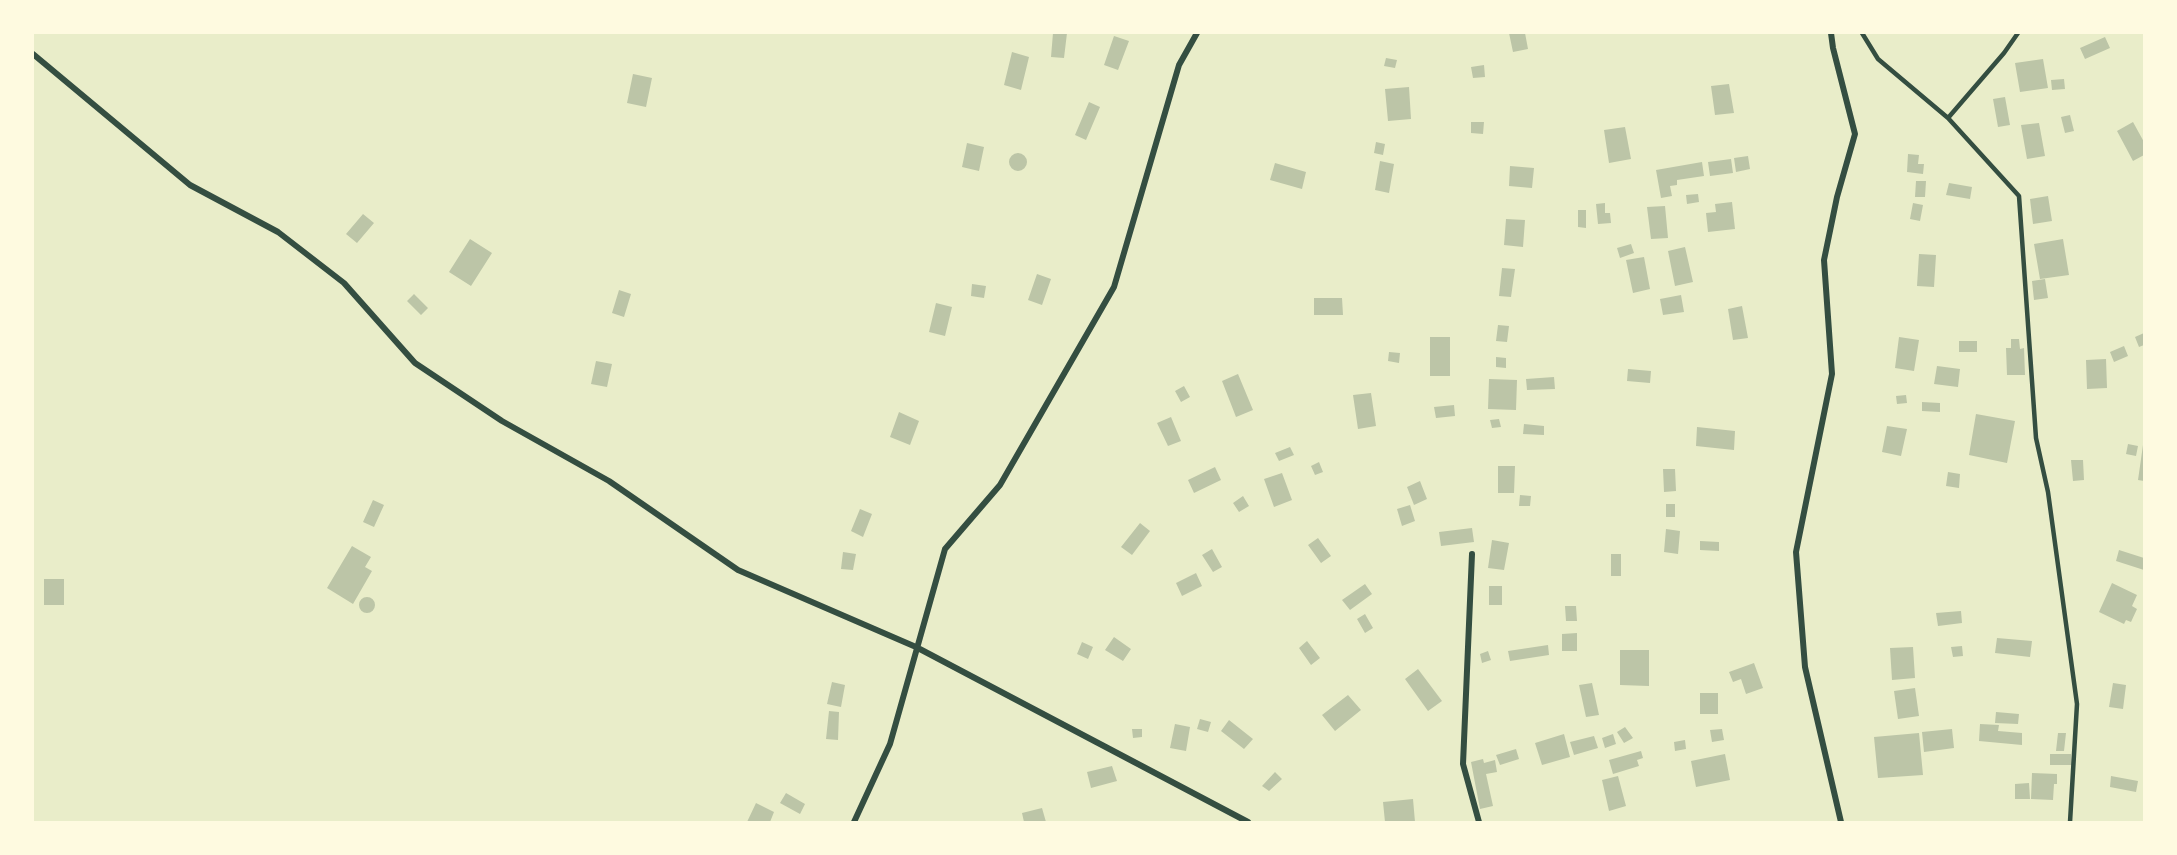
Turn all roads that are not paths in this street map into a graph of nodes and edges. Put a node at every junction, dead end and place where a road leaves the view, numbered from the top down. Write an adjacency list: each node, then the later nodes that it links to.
1 (1197, 33): 8 (street)
2 (1831, 33): 12 (street)
3 (1862, 33): 6 (lane)
4 (2018, 33): 6 (lane)
5 (33, 54): 8 (street)
6 (1948, 118): 13 (lane)
7 (1472, 554): 11 (street)
8 (916, 647): 9 (street); 10 (street)
9 (854, 822)
10 (1248, 822)
11 (1479, 822)
12 (1841, 822)
13 (2070, 822)

